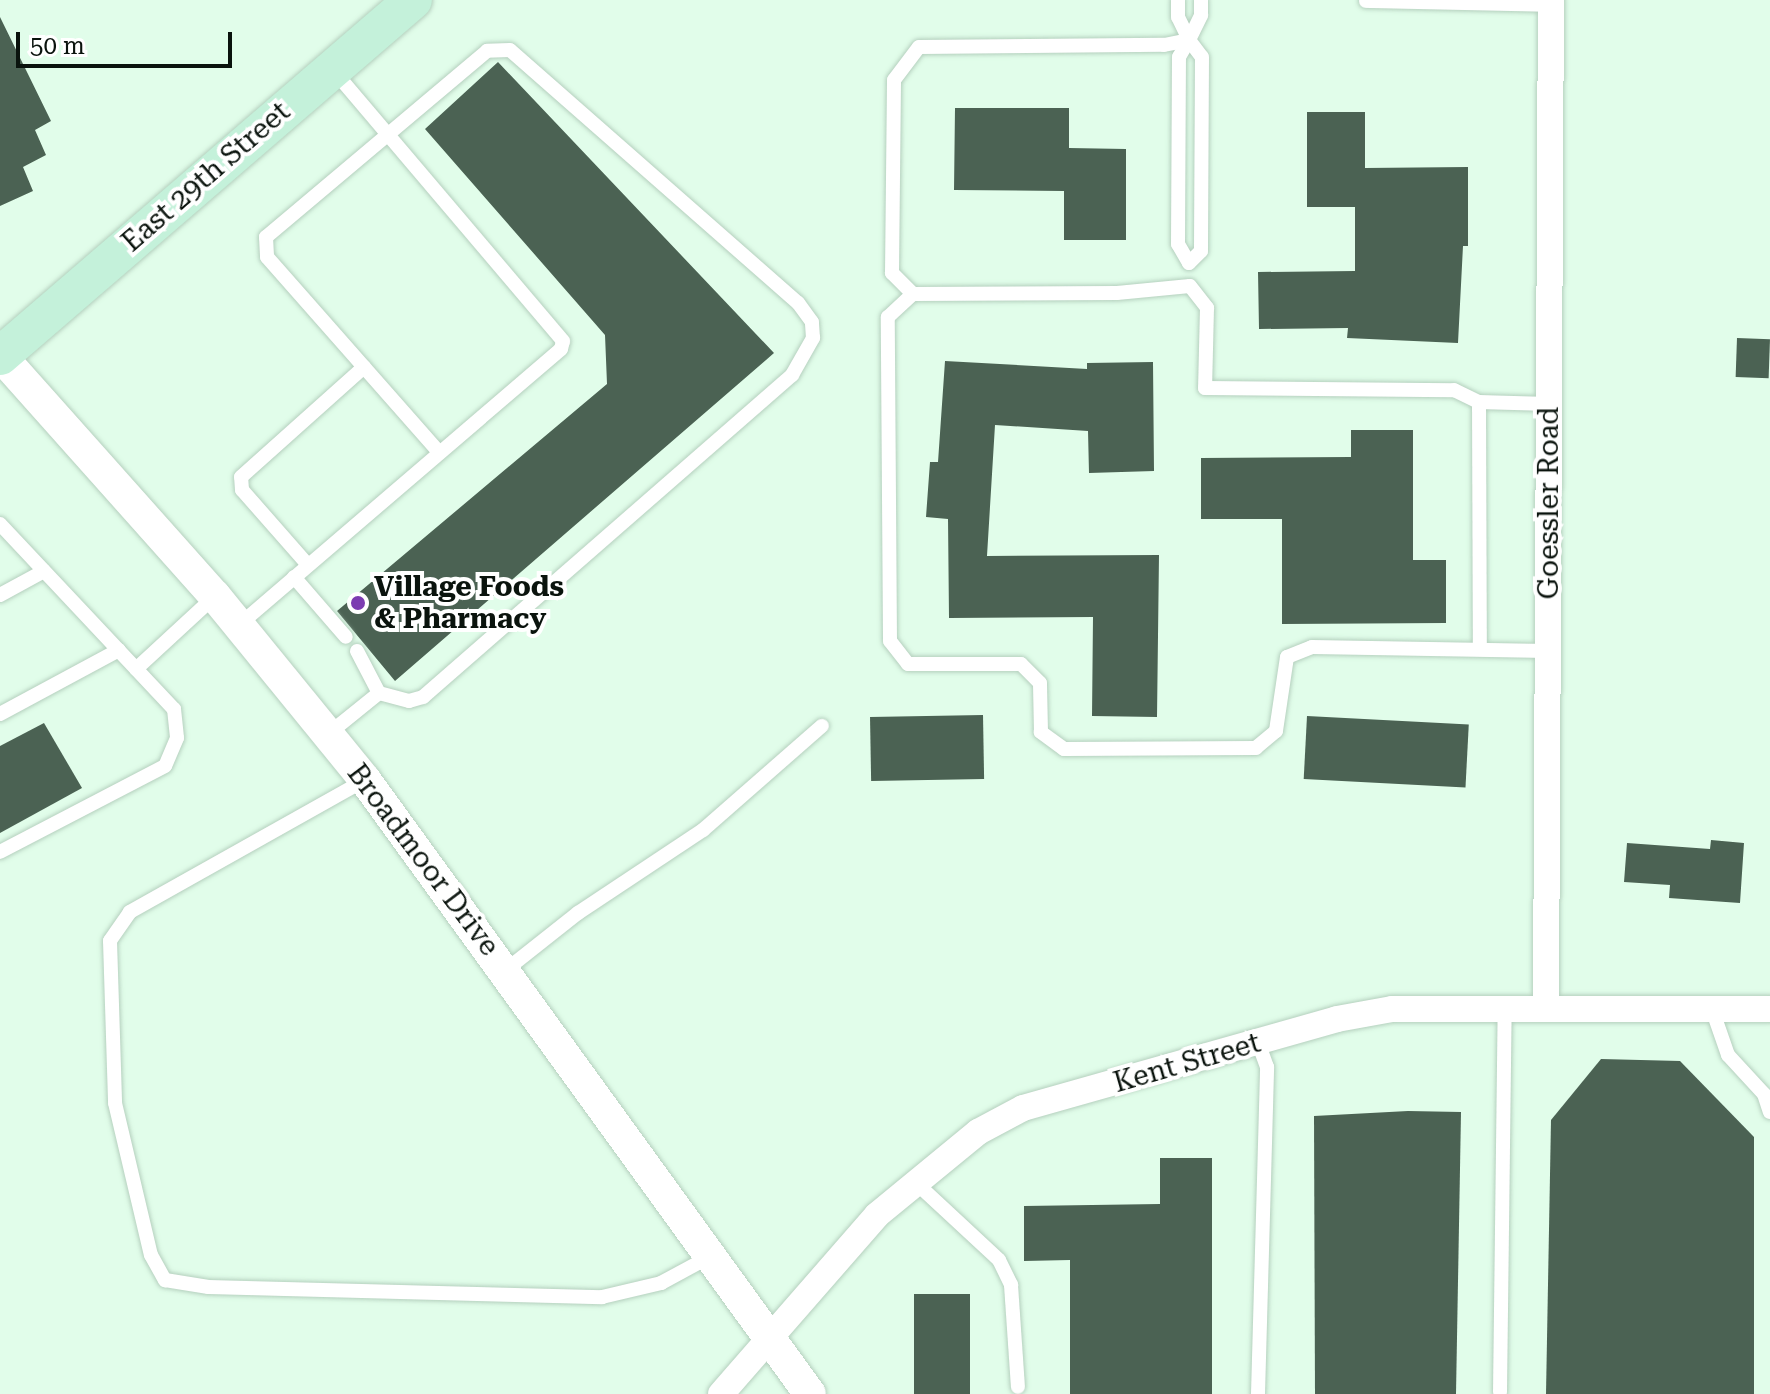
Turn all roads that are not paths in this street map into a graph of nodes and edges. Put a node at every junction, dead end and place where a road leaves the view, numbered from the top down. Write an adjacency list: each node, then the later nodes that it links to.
1 (413, 0): 8 (main road, East 29th Street)
2 (1178, 0): 7 (lane)
3 (1201, 0): 7 (lane)
4 (1366, 1): 5 (lane)
5 (1447, 1): 6 (lane)
6 (1551, 2): 16 (street, Goessler Road)
7 (1189, 40): 10 (lane); 10 (lane); 12 (lane)
8 (332, 69): 9 (lane); 13 (main road, East 29th Street)
9 (386, 133): 14 (lane); 17 (lane); 31 (lane)
10 (1189, 263): 11 (lane)
11 (1190, 286): 12 (lane); 15 (lane)
12 (913, 294): 26 (lane)
13 (0, 356): 23 (street, Broadmoor Drive)
14 (364, 367): 17 (lane); 19 (lane)
15 (1479, 402): 16 (lane); 26 (lane)
16 (1549, 404): 29 (street, Goessler Road)
17 (439, 452): 19 (lane)
18 (0, 524): 20 (lane)
19 (308, 565): 21 (lane)
20 (44, 571): 22 (lane); 27 (lane)
21 (294, 577): 24 (lane); 25 (lane)
22 (0, 595)
23 (215, 596): 24 (street, Broadmoor Drive); 30 (lane)
24 (239, 626): 34 (street, Broadmoor Drive)
25 (346, 637)
26 (1480, 649): 29 (lane)
27 (119, 650): 30 (lane); 32 (lane)
28 (357, 651): 31 (lane)
29 (1548, 651): 39 (street, Goessler Road)
30 (136, 669): 36 (lane)
31 (379, 693): 34 (lane)
32 (0, 714)
33 (822, 726): 37 (lane)
34 (327, 735): 35 (street, Broadmoor Drive)
35 (365, 780): 37 (street, Broadmoor Drive); 45 (lane)
36 (0, 852)
37 (506, 970): 45 (street, Broadmoor Drive)
38 (1505, 1006): 39 (street, Kent Street); 42 (street, Kent Street); 48 (lane)
39 (1546, 1006): 40 (street, Kent Street)
40 (1712, 1009): 41 (street, Kent Street); 43 (lane)
41 (1770, 1009)
42 (1258, 1042): 44 (street, Kent Street); 51 (lane)
43 (1770, 1112)
44 (914, 1181): 46 (street, Kent Street); 47 (lane)
45 (711, 1255): 46 (street, Broadmoor Drive)
46 (770, 1338): 49 (street, Kent Street); 50 (street, Broadmoor Drive)
47 (1018, 1387)
48 (1500, 1392)
49 (721, 1394)
50 (810, 1394)
51 (1258, 1394)

